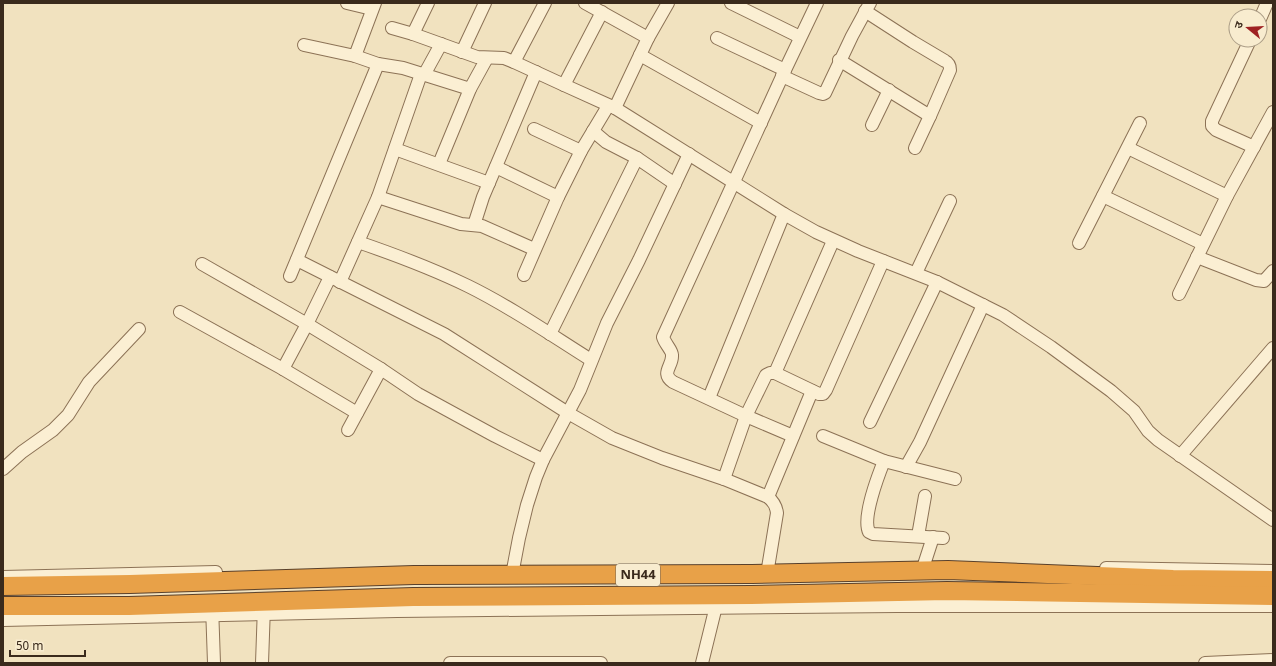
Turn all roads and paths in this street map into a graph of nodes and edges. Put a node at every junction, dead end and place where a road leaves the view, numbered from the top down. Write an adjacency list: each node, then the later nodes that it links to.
1 (347, 3): 9 (street)
2 (428, 3): 13 (street)
3 (485, 3): 20 (street)
4 (545, 3): 25 (street)
5 (585, 3): 11 (street)
6 (668, 3): 15 (street)
7 (731, 3): 14 (street)
8 (817, 3): 14 (street)
9 (373, 6): 22 (street)
10 (868, 7): 24 (street); 35 (street)
11 (602, 12): 15 (street); 30 (street)
12 (392, 28): 13 (street)
13 (413, 34): 17 (street)
14 (800, 37): 28 (street)
15 (648, 38): 21 (street)
16 (717, 38): 28 (street)
17 (441, 44): 20 (street); 29 (street)
18 (304, 45): 22 (street)
19 (1246, 48): 41 (street)
20 (462, 52): 23 (street)
21 (640, 55): 33 (street); 36 (street)
22 (355, 56): 26 (street)
23 (487, 58): 25 (street); 31 (street)
24 (840, 60): 28 (street); 32 (street)
25 (514, 62): 27 (street)
26 (378, 64): 29 (street); 66 (street)
27 (536, 72): 30 (street); 49 (street)
28 (783, 73): 36 (street)
29 (422, 75): 31 (street); 44 (street)
30 (564, 85): 33 (street)
31 (470, 89): 48 (street)
32 (889, 90): 35 (street); 38 (street)
33 (612, 107): 40 (street); 46 (street)
34 (1273, 112): 41 (street)
35 (930, 116): 42 (street)
36 (761, 123): 51 (street)
37 (1140, 124): 43 (street)
38 (872, 125)
39 (534, 129): 45 (street)
40 (593, 131): 45 (street); 47 (street)
41 (1254, 147): 54 (street)
42 (915, 148)
43 (1128, 148): 53 (street); 54 (street)
44 (395, 149): 48 (street); 55 (street)
45 (581, 151): 56 (street)
46 (689, 154): 51 (street); 52 (street)
47 (637, 158): 52 (street); 80 (street)
48 (439, 164): 50 (street)
49 (496, 167): 50 (street); 56 (street)
50 (489, 182): 59 (street)
51 (733, 182): 58 (street); 87 (street)
52 (675, 184): 82 (street)
53 (1103, 196): 62 (street); 63 (street)
54 (1227, 196): 63 (street)
55 (378, 197): 59 (street); 61 (street)
56 (558, 197): 64 (street)
57 (950, 201): 70 (street)
58 (784, 214): 60 (street); 87 (street)
59 (474, 225): 64 (street)
60 (833, 241): 67 (street); 85 (street)
61 (358, 242): 73 (street); 80 (street)
62 (1079, 243)
63 (1204, 244): 65 (street)
64 (534, 249): 71 (street)
65 (1197, 257): 69 (street); 75 (street)
66 (297, 260): 72 (street); 73 (street)
67 (883, 261): 70 (street); 86 (street)
68 (202, 264): 78 (street)
69 (1273, 271)
70 (916, 273): 74 (street)
71 (524, 275)
72 (290, 276)
73 (335, 279): 78 (street); 89 (street)
74 (937, 282): 76 (street); 91 (street)
75 (1179, 294)
76 (983, 304): 95 (street); 98 (street)
77 (180, 312): 83 (street)
78 (308, 324): 83 (street); 84 (street)
79 (139, 329): 99 (street)
80 (550, 334): 82 (street)
81 (1273, 348): 95 (street)
82 (591, 360): 89 (street)
83 (283, 369): 88 (street)
84 (381, 369): 88 (street); 96 (street)
85 (775, 373): 86 (street); 90 (street)
86 (812, 391): 93 (street)
87 (709, 398): 90 (street)
88 (358, 413): 92 (street)
89 (568, 413): 96 (street); 100 (street)
90 (746, 416): 93 (street); 100 (street)
91 (870, 422)
92 (348, 430)
93 (793, 436): 103 (street)
94 (823, 436): 97 (street)
95 (1180, 456): 104 (street)
96 (543, 460): 108 (street)
97 (884, 461): 98 (street); 105 (street)
98 (906, 467): 101 (street)
99 (3, 469)
100 (724, 479): 103 (street)
101 (955, 479)
102 (925, 496): 105 (street)
103 (768, 497): 107 (street)
104 (1273, 520)
105 (918, 536): 106 (street)
106 (923, 567): 107 (highway, NH44); 109 (street); 111 (highway, NH44)
107 (767, 570): 108 (highway, NH44)
108 (513, 571): 110 (street); 112 (highway, NH44)
109 (1273, 571)
110 (3, 577)
111 (1273, 580)
112 (3, 586)
113 (1273, 596): 114 (highway, NH44)
114 (717, 601): 116 (street); 117 (highway, NH44); 127 (street)
115 (3, 606): 118 (highway, NH44)
116 (1273, 606)
117 (264, 607): 118 (highway, NH44); 123 (street)
118 (212, 608): 119 (street); 122 (street)
119 (3, 620)
120 (1273, 660): 121 (street)
121 (1260, 662): 128 (street)
122 (214, 663)
123 (262, 663)
124 (450, 663): 125 (street)
125 (467, 663): 126 (street)
126 (601, 663)
127 (702, 663)
128 (1205, 663)

